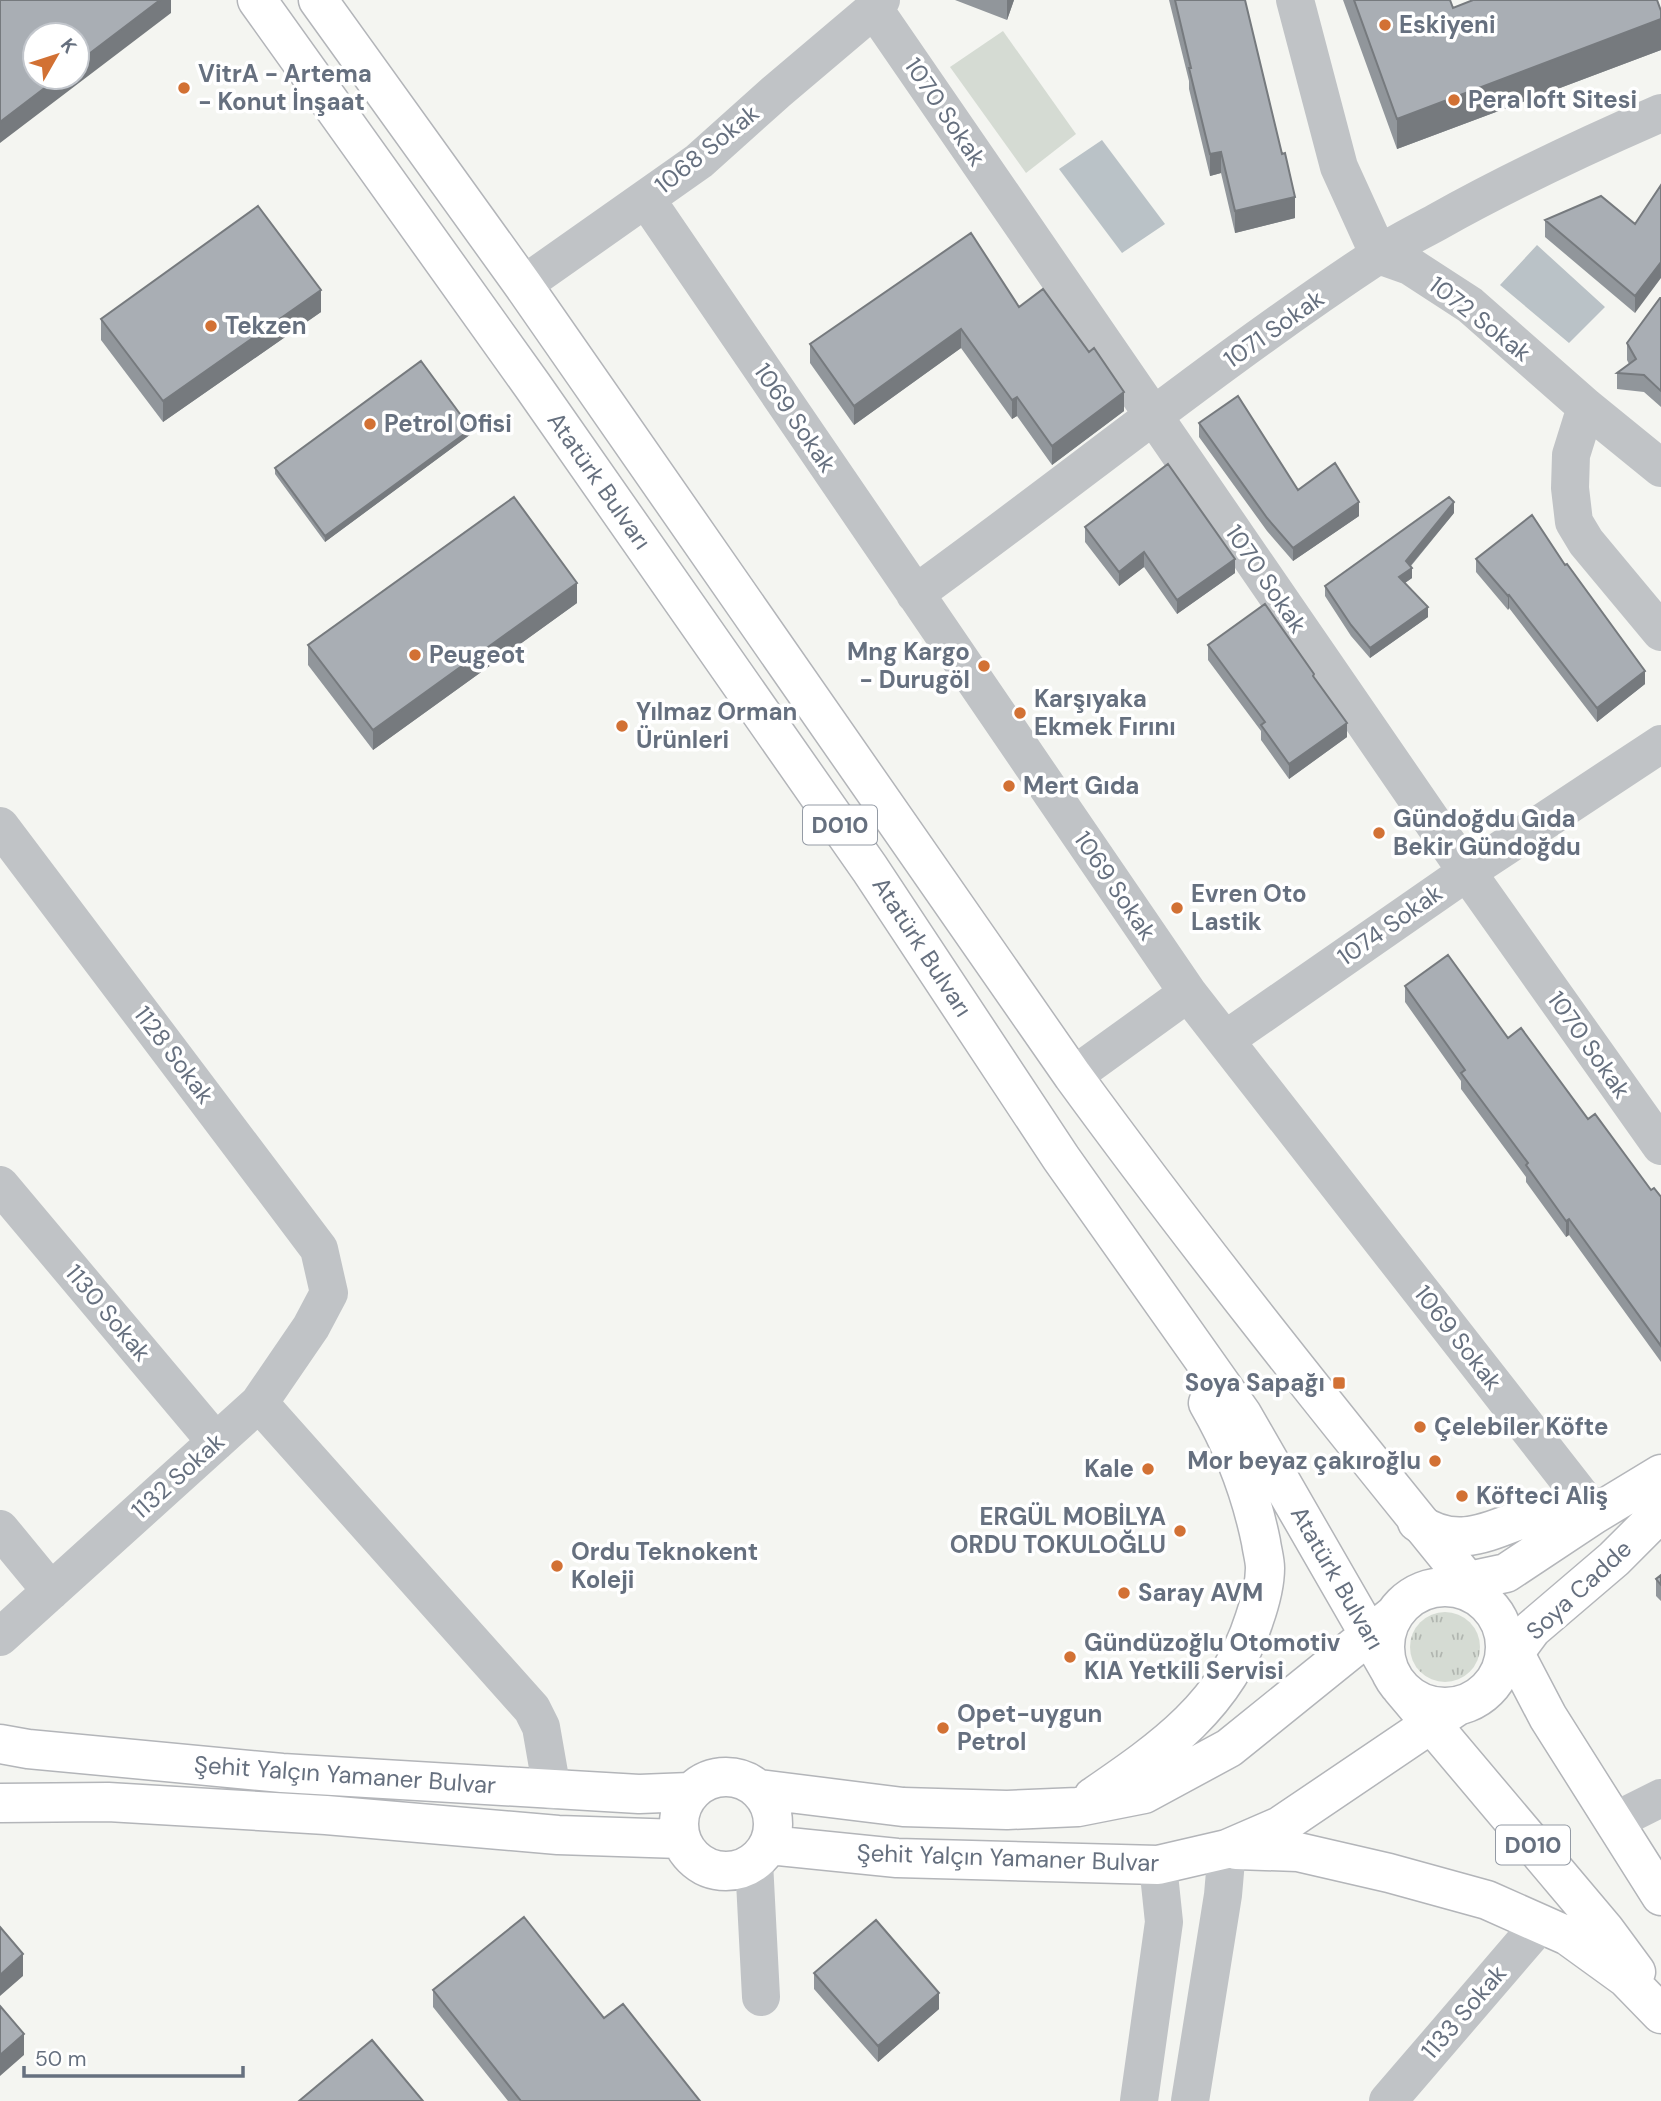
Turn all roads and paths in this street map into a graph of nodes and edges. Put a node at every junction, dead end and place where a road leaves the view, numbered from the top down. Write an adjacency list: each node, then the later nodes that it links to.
1 (257, 0): 22 (main road, Atatürk Bulvarı / D010)
2 (318, 0): 8 (main road, Atatürk Bulvarı / D010)
3 (1295, 0): 7 (street)
4 (877, 5): 6 (street, 1068 Sokak); 10 (street, 1070 Sokak)
5 (1661, 113): 7 (street, 1071 Sokak)
6 (646, 199): 8 (street, 1068 Sokak); 12 (street, 1069 Sokak)
7 (1379, 255): 9 (street, 1072 Sokak); 10 (street, 1071 Sokak)
8 (523, 285): 19 (main road, Atatürk Bulvarı / D010)
9 (1586, 407): 11 (street, 1072 Sokak); 13 (street)
10 (1153, 415): 12 (street, 1071 Sokak); 16 (street, 1070 Sokak)
11 (1661, 468)
12 (915, 594): 17 (street, 1069 Sokak)
13 (1661, 632)
14 (1661, 744): 16 (street, 1074 Sokak)
15 (0, 826): 23 (street, 1128 Sokak)
16 (1467, 872): 18 (street, 1074 Sokak); 20 (street, 1070 Sokak)
17 (1188, 993): 18 (street, 1069 Sokak); 19 (street)
18 (1226, 1041): 28 (street, 1069 Sokak)
19 (1073, 1076): 29 (main road, Atatürk Bulvarı / D010)
20 (1661, 1146)
21 (0, 1185): 25 (street, 1130 Sokak)
22 (1112, 1230): 33 (main road, Atatürk Bulvarı / D010); 43 (main road)
23 (329, 1293): 24 (street, 1132 Sokak)
24 (259, 1403): 25 (street, 1132 Sokak); 39 (street)
25 (216, 1442): 32 (street, 1132 Sokak)
26 (1661, 1474): 28 (main road, Soya Cadde)
27 (1661, 1512): 35 (main road, Soya Cadde)
28 (1595, 1514): 29 (main road, Soya Cadde); 31 (main road, Soya Cadde)
29 (1417, 1522): 31 (main road, Atatürk Bulvarı / D010)
30 (0, 1529): 32 (street)
31 (1465, 1589): 33 (main road); 35 (main road)
32 (51, 1591): 34 (street, 1132 Sokak)
33 (1382, 1625): 36 (main road, D010); 43 (main road, Şehit Yalçın Yamaner Bulvar)
34 (0, 1637)
35 (1506, 1651): 36 (main road); 44 (main road)
36 (1444, 1715): 46 (main road, Şehit Yalçın Yamaner Bulvar); 52 (main road, D010)
37 (0, 1744): 39 (main road, Şehit Yalçın Yamaner Bulvar)
38 (758, 1789): 40 (main road); 43 (main road, Şehit Yalçın Yamaner Bulvar); 47 (main road)
39 (552, 1790): 40 (main road, Şehit Yalçın Yamaner Bulvar)
40 (690, 1792): 45 (main road)
41 (1661, 1798): 44 (street)
42 (0, 1803): 45 (main road, Şehit Yalçın Yamaner Bulvar)
43 (1078, 1807)
44 (1615, 1821): 49 (main road)
45 (681, 1839): 47 (main road)
46 (1227, 1849): 48 (main road, Şehit Yalçın Yamaner Bulvar); 50 (main road); 55 (street)
47 (762, 1853): 48 (main road, Şehit Yalçın Yamaner Bulvar); 51 (street)
48 (1158, 1866): 54 (street)
49 (1661, 1896)
50 (1540, 1924): 53 (main road); 56 (street, 1133 Sokak)
51 (761, 1997)
52 (1661, 2005)
53 (1661, 2014)
54 (1139, 2101)
55 (1190, 2101)
56 (1388, 2101)

